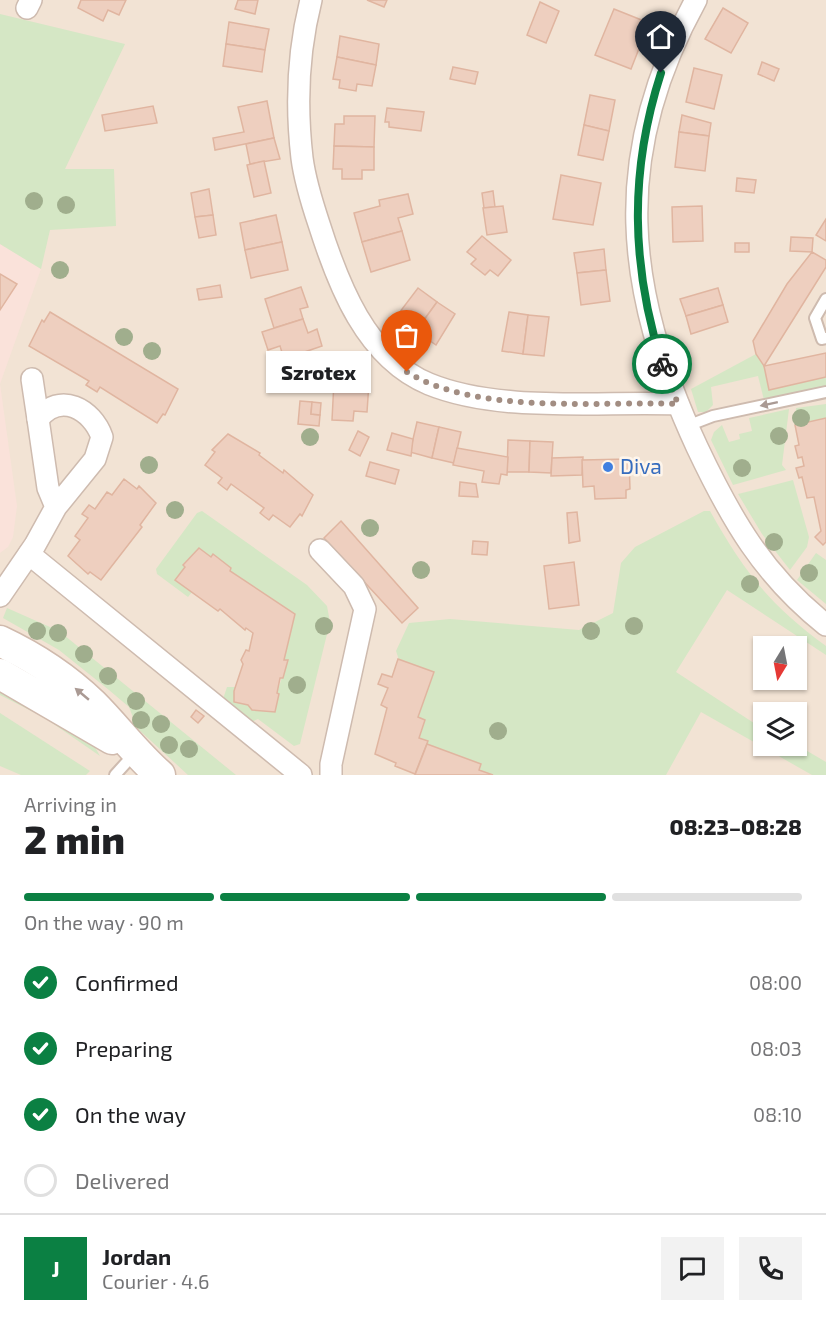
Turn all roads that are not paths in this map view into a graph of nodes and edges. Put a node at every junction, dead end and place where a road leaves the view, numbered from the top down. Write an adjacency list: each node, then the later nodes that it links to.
1 (310, 0): 7 (street)
2 (696, 0): 7 (street)
3 (826, 299): 4 (lane)
4 (826, 338)
5 (32, 379): 8 (street)
6 (826, 392): 9 (lane, one-way to 9)
7 (678, 404): 9 (street)
8 (38, 419): 10 (street); 10 (street)
9 (687, 426): 14 (street)
10 (56, 507): 12 (street)
11 (320, 550): 21 (street)
12 (29, 554): 13 (street); 20 (street)
13 (0, 596)
14 (826, 625)
15 (0, 641): 17 (street, one-way to 15)
16 (0, 674): 17 (street)
17 (135, 753): 18 (lane); 19 (street)
18 (115, 775)
19 (160, 775)
20 (301, 775)
21 (331, 775)

